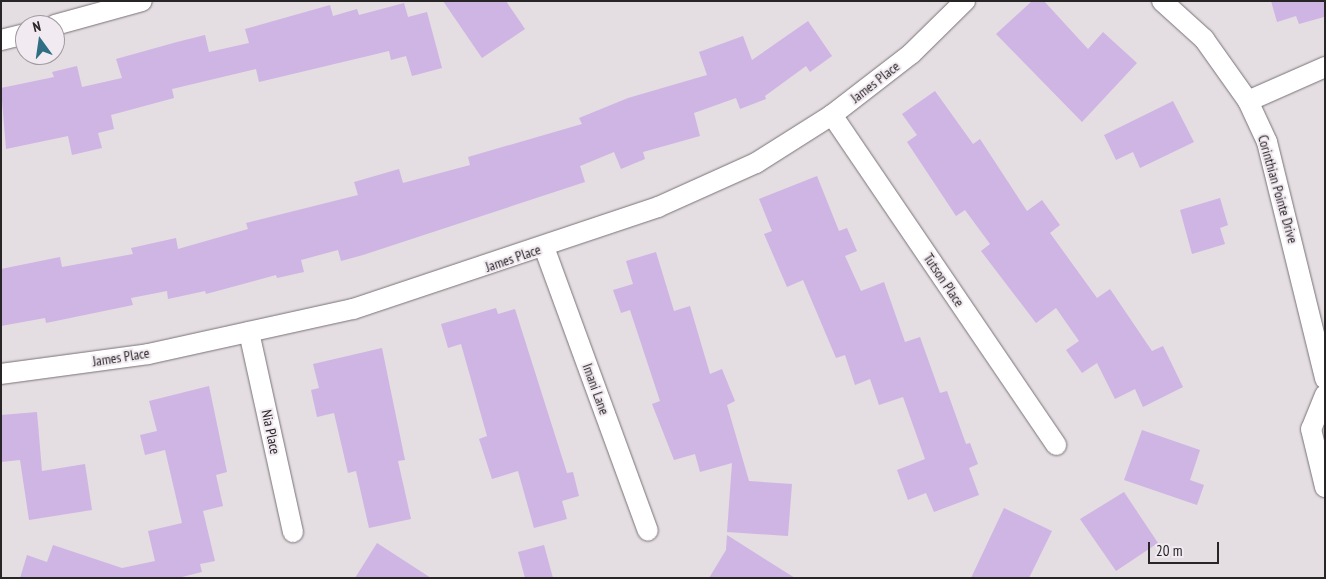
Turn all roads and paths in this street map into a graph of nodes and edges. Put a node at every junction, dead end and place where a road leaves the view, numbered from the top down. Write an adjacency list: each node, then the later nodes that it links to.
1 (142, 1): 4 (street)
2 (965, 1): 9 (street, James Place)
3 (1162, 1): 8 (street, Corinthian Pointe Drive)
4 (65, 22)
5 (15, 36): 6 (street)
6 (1, 40)
7 (1325, 67): 8 (street)
8 (1248, 101): 13 (street, Corinthian Pointe Drive)
9 (832, 116): 10 (street, James Place); 15 (street, Tutson Place)
10 (544, 247): 11 (street, James Place); 17 (street, Imani Lane)
11 (249, 332): 12 (street, James Place); 18 (street, Nia Place)
12 (1, 374)
13 (1325, 379)
14 (1325, 395): 16 (street)
15 (1056, 445)
16 (1325, 487)
17 (648, 531)
18 (293, 532)

